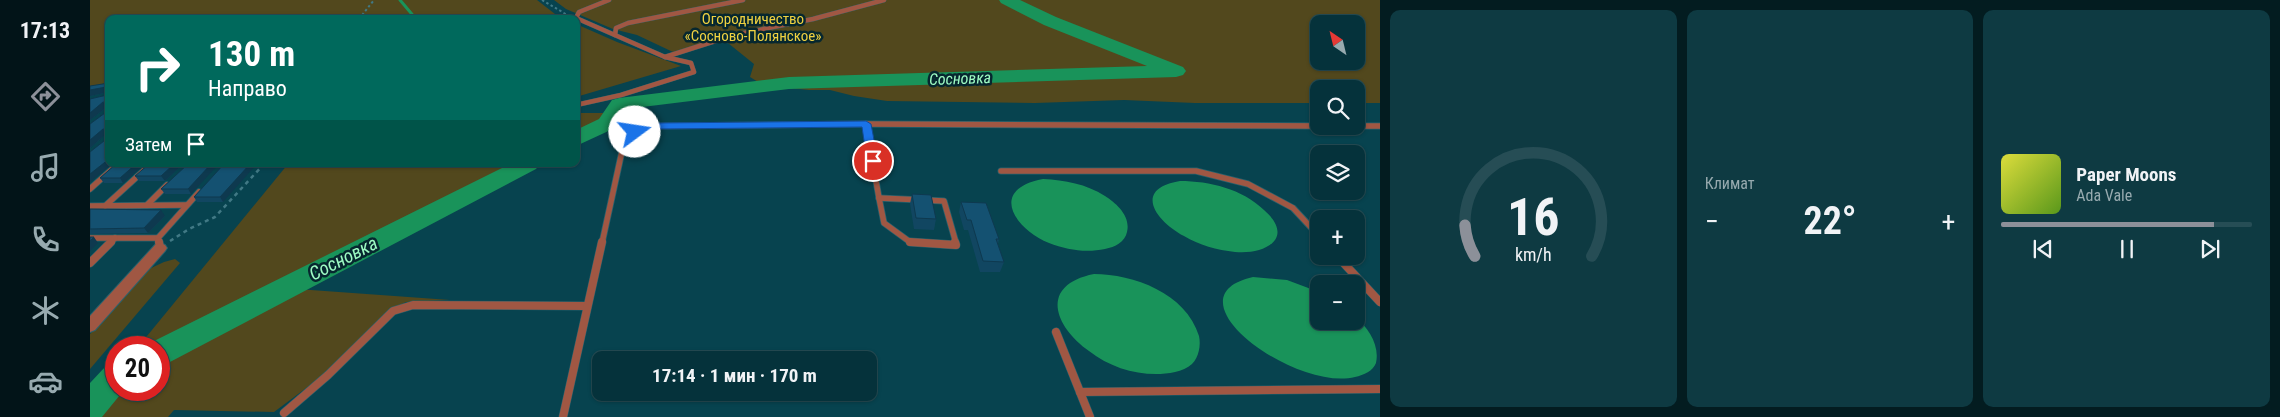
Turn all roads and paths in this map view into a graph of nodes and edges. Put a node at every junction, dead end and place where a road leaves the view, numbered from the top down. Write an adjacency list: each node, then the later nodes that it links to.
1 (374, 0): 6 (path)
2 (542, 0): 7 (path)
3 (609, 0): 8 (lane)
4 (743, 0): 10 (lane)
5 (884, 0): 11 (lane)
6 (362, 15)
7 (568, 15)
8 (577, 15)
9 (580, 20): 10 (lane)
10 (615, 35): 11 (lane)
11 (665, 56): 12 (lane)
12 (580, 105)
13 (866, 124): 14 (lane); 24 (lane); 36 (lane)
14 (1310, 126)
15 (1365, 126): 16 (lane)
16 (1380, 126)
17 (114, 167): 23 (lane)
18 (148, 167): 27 (lane)
19 (261, 167): 32 (path)
20 (1001, 171): 29 (lane)
21 (175, 178): 28 (lane)
22 (206, 184): 25 (lane)
23 (90, 188)
24 (879, 198): 24 (lane)
25 (186, 205): 28 (lane); 32 (lane)
26 (90, 206): 27 (lane)
27 (105, 206): 28 (lane)
28 (147, 206)
29 (1310, 226)
30 (90, 238): 31 (lane)
31 (115, 238): 32 (lane); 33 (lane)
32 (159, 243): 37 (street)
33 (90, 263)
34 (1345, 265): 35 (lane)
35 (1380, 302)
36 (586, 306): 41 (lane); 42 (lane)
37 (90, 326)
38 (1056, 332): 40 (lane)
39 (1380, 389): 40 (lane)
40 (1080, 392): 43 (lane)
41 (284, 413)
42 (563, 417)
43 (1090, 417)

